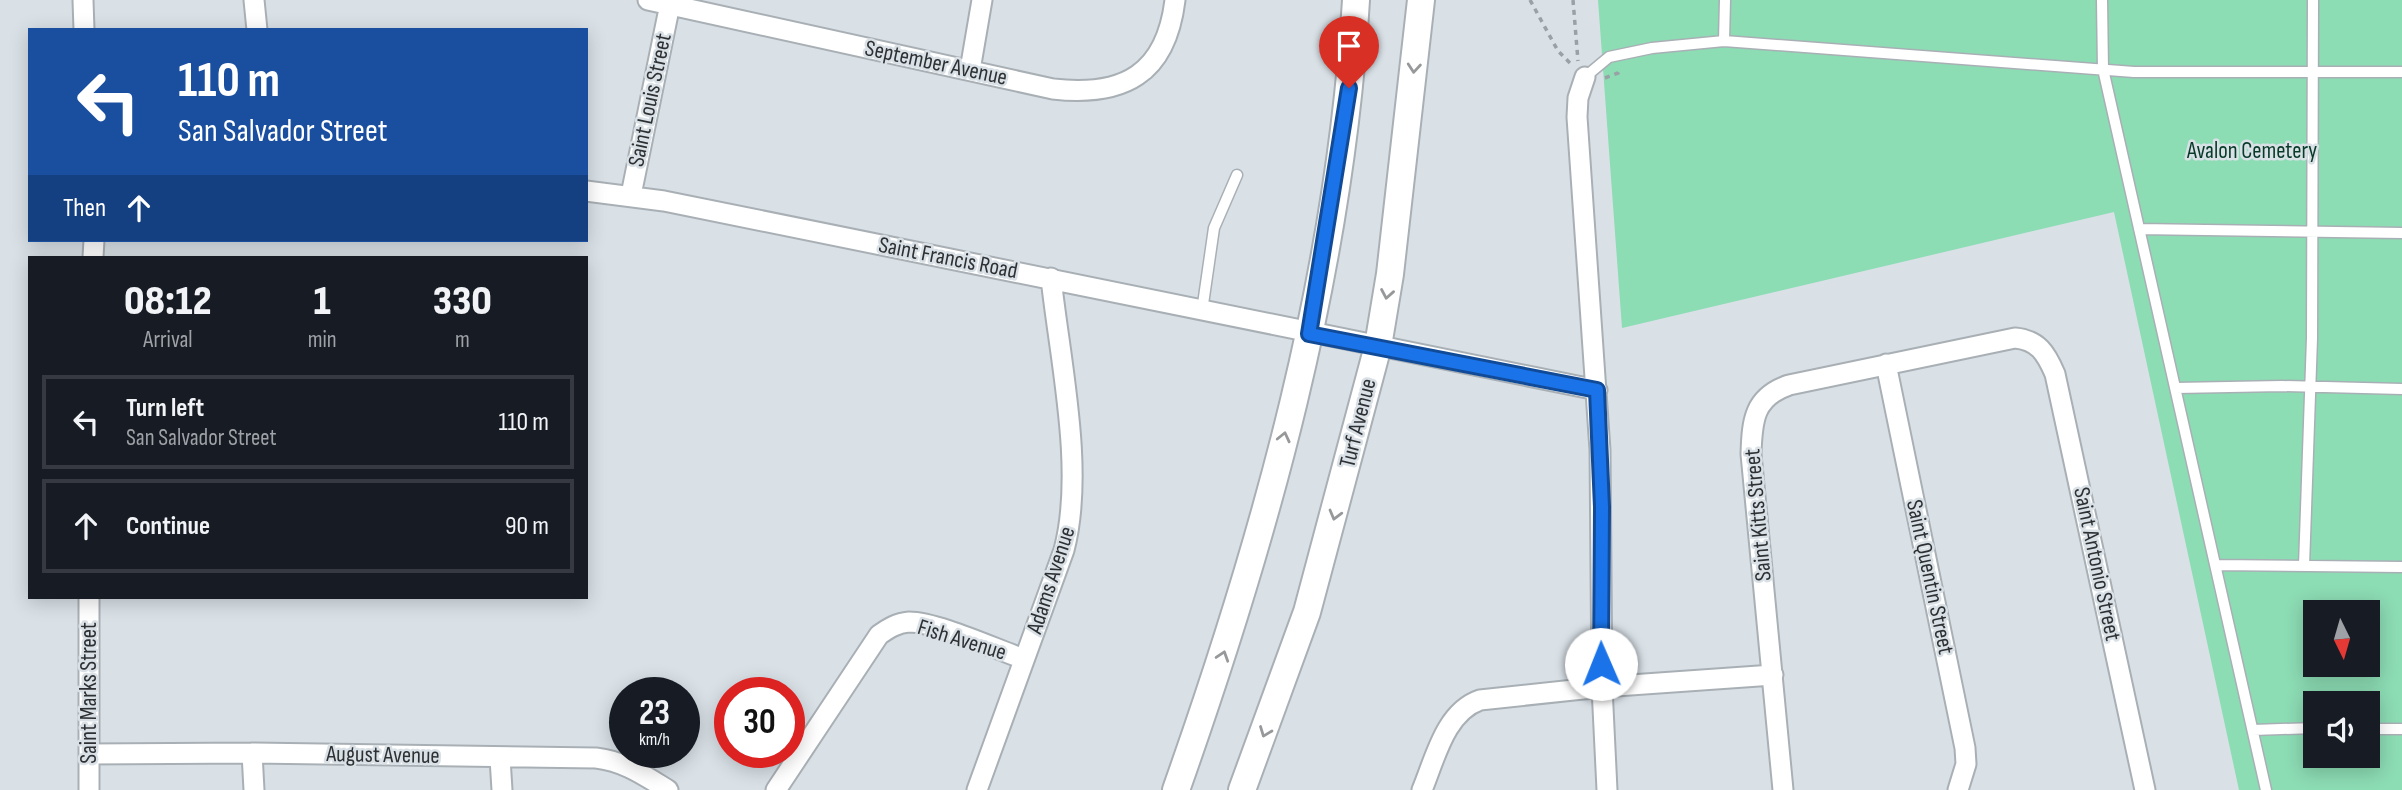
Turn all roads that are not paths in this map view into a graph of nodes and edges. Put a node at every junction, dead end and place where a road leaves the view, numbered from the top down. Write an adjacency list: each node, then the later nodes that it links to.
1 (83, 0): 12 (street)
2 (254, 0): 13 (street)
3 (648, 0): 11 (street, September Avenue)
4 (982, 0): 16 (street)
5 (1175, 0): 16 (street, September Avenue)
6 (1356, 0): 28 (main road)
7 (1420, 0): 30 (main road, Turf Avenue, one-way to 30)
8 (1725, 0): 14 (lane)
9 (2102, 0): 15 (lane)
10 (2313, 0): 17 (lane)
11 (670, 4): 16 (street, September Avenue); 22 (street, Saint Louis Street)
12 (85, 28)
13 (257, 28)
14 (1724, 41): 15 (lane); 19 (lane)
15 (2102, 69): 17 (lane); 23 (lane)
16 (970, 71)
17 (2313, 72): 18 (lane); 24 (lane)
18 (2402, 72)
19 (1585, 77): 35 (street)
20 (1237, 175): 27 (lane)
21 (588, 191): 22 (street, Saint Francis Road)
22 (631, 195): 26 (street, Saint Francis Road)
23 (2139, 229): 24 (lane); 33 (lane)
24 (2311, 232): 25 (lane); 32 (lane)
25 (2402, 233)
26 (1051, 278): 27 (street, Saint Francis Road); 40 (street, Adams Avenue)
27 (1202, 311): 28 (street, Saint Francis Road)
28 (1309, 334): 30 (street, Saint Francis Road); 56 (main road, one-way to 28)
29 (2036, 344): 31 (street, Saint Kitts Street); 62 (street, Saint Antonio Street)
30 (1378, 346): 35 (street, Saint Francis Road); 57 (main road, Turf Avenue, one-way to 57)
31 (1886, 364): 41 (street, Saint Kitts Street); 61 (street, Saint Quentin Street)
32 (2311, 386): 33 (lane); 34 (lane); 37 (lane)
33 (2176, 388): 36 (lane)
34 (2402, 389)
35 (1597, 390): 42 (street)
36 (2216, 565): 37 (lane); 46 (lane)
37 (2304, 566): 38 (lane)
38 (2402, 567)
39 (89, 599): 48 (street, Saint Marks Street)
40 (1024, 659): 54 (street, Fish Avenue); 55 (street, Adams Avenue)
41 (1773, 675): 42 (street); 60 (street, Saint Kitts Street)
42 (1602, 687): 58 (street); 59 (street)
43 (2303, 728): 46 (lane)
44 (2380, 729): 45 (lane)
45 (2402, 729)
46 (2253, 730): 63 (lane)
47 (252, 753): 48 (street, August Avenue); 49 (street, August Avenue); 51 (street)
48 (89, 754): 50 (street, Saint Marks Street)
49 (500, 758): 52 (street); 53 (street, August Avenue)
50 (89, 790)
51 (254, 790)
52 (502, 790)
53 (668, 790)
54 (776, 790)
55 (977, 790)
56 (1176, 790)
57 (1242, 790)
58 (1422, 790)
59 (1606, 790)
60 (1783, 790)
61 (1958, 790)
62 (2145, 790)
63 (2266, 790)

